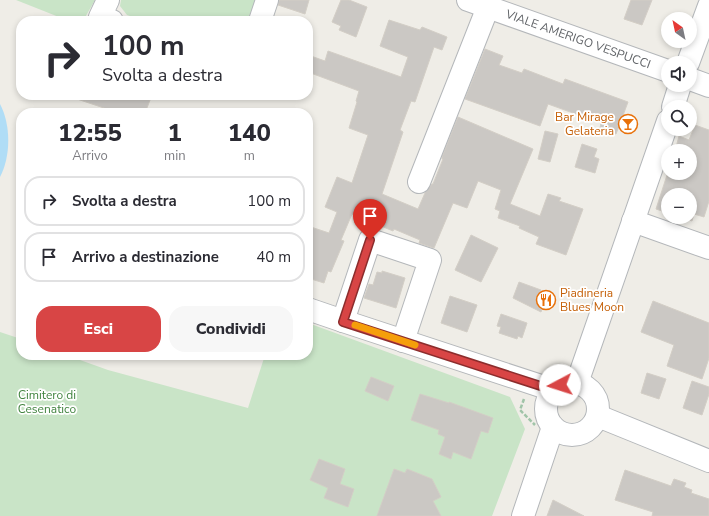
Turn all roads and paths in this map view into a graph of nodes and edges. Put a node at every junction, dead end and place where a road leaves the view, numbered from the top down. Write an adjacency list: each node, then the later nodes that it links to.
1 (108, 0): 5 (street)
2 (267, 0): 6 (street)
3 (478, 4): 8 (street, VIALE AMERIGO VESPUCCI); 12 (street, VIALE AMERIGO VESPUCCI)
4 (709, 6): 7 (street)
5 (100, 16)
6 (262, 16)
7 (691, 56)
8 (661, 69)
9 (697, 82): 10 (street)
10 (709, 86)
11 (663, 136): 13 (street)
12 (419, 182)
13 (633, 221): 14 (street); 19 (street)
14 (709, 248)
15 (313, 311): 16 (street)
16 (343, 322): 17 (street); 17 (street)
17 (403, 341): 18 (street)
18 (531, 383): 20 (street); 22 (path)
19 (577, 383): 20 (street); 21 (street)
20 (553, 390): 22 (street)
21 (598, 416): 22 (street); 23 (street)
22 (546, 428): 24 (street)
23 (709, 461)
24 (523, 516)

